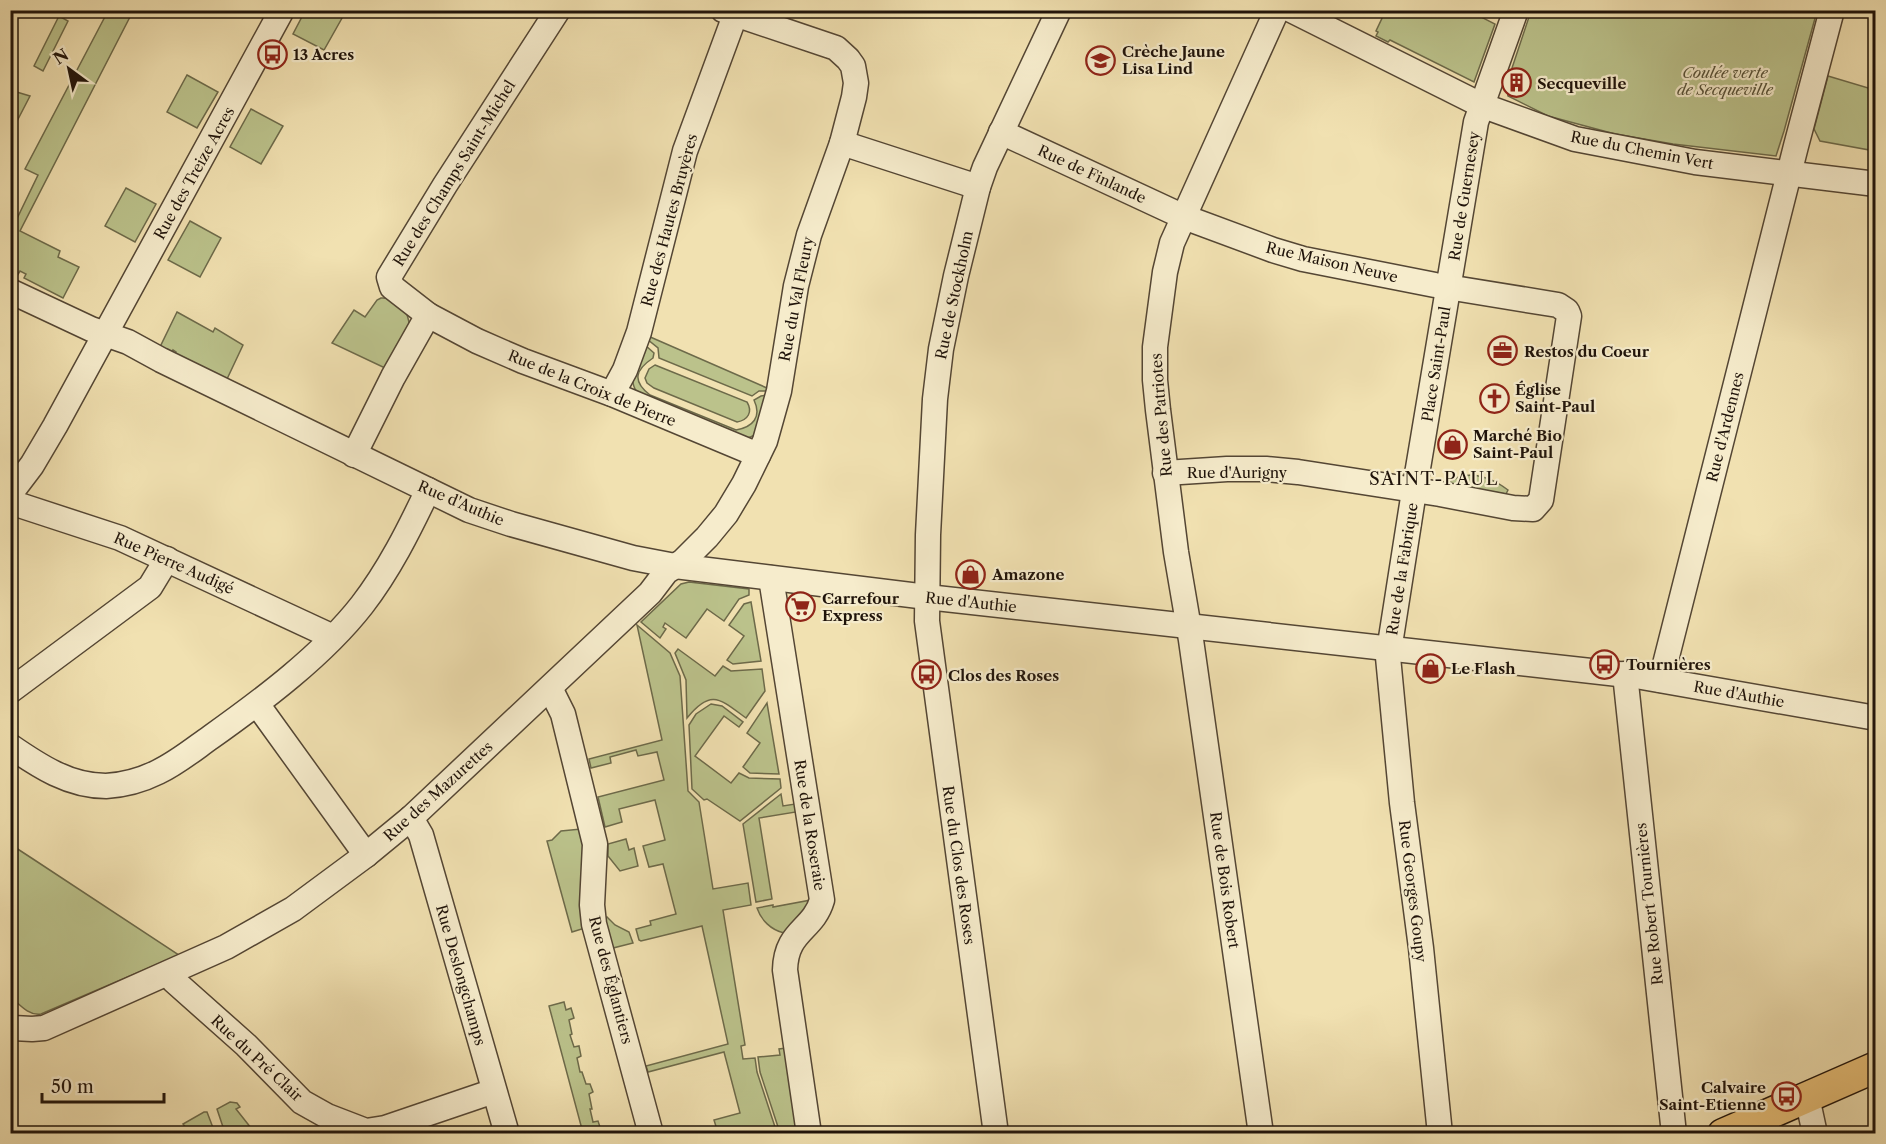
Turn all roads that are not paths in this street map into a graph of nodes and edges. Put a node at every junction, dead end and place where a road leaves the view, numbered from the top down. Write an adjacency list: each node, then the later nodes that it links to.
1 (282, 10): 19 (street, Rue des Treize Acres)
2 (558, 10): 18 (street, Rue des Champs Saint-Michel)
3 (1059, 10): 10 (street, Rue de Stockholm)
4 (1277, 10): 15 (street, Rue des Patriotes)
5 (1291, 10): 9 (street, Rue du Chemin Vert)
6 (1515, 10): 9 (street, Rue de Guernesey)
7 (1832, 10): 12 (street, Rue d'Ardennes)
8 (732, 12): 11 (street, Rue du Val Fleury); 20 (street, Rue des Hautes Bruyères)
9 (1481, 105): 12 (street, Rue du Chemin Vert); 16 (street, Rue de Guernesey)
10 (1001, 132): 14 (street, Rue de Stockholm); 15 (street, Rue de Finlande)
11 (842, 143): 14 (street); 22 (street, Rue du Val Fleury)
12 (1789, 174): 13 (street, Rue du Chemin Vert); 36 (street, Rue d'Ardennes)
13 (1875, 184)
14 (978, 187): 31 (street, Rue de Stockholm)
15 (1184, 216): 16 (street, Rue Maison Neuve); 23 (street, Rue des Patriotes)
16 (1448, 287): 25 (street, Place Saint-Paul); 25 (street, Place Saint-Paul)
17 (10, 291): 19 (street, Rue d'Authie)
18 (428, 315): 20 (street, Rue de la Croix de Pierre); 21 (street)
19 (104, 334): 21 (street, Rue d'Authie); 26 (street, Rue des Treize Acres)
20 (612, 394): 22 (street, Rue de la Croix de Pierre)
21 (354, 454): 24 (street, Rue d'Authie)
22 (758, 456): 29 (street, Rue du Val Fleury)
23 (1166, 473): 25 (street, Rue d'Aurigny); 32 (street, Rue des Patriotes)
24 (428, 490): 29 (street, Rue d'Authie); 33 (street)
25 (1415, 490): 34 (street, Rue de la Fabrique)
26 (10, 494)
27 (10, 502): 28 (street, Rue Pierre Audigé)
28 (167, 559): 33 (street, Rue Pierre Audigé); 38 (street)
29 (675, 566): 30 (street, Rue d'Authie); 37 (street, Rue des Mazurettes)
30 (771, 578): 31 (street, Rue d'Authie); 52 (street, Rue de la Roseraie)
31 (927, 597): 32 (street, Rue d'Authie); 53 (street, Rue du Clos des Roses)
32 (1188, 626): 34 (street, Rue d'Authie); 54 (street, Rue de Bois Robert)
33 (333, 637): 39 (street)
34 (1389, 648): 35 (street, Rue d'Authie); 55 (street, Rue Georges Goupy)
35 (1625, 674): 36 (street, Rue d'Authie); 56 (street, Rue Robert Tournières)
36 (1661, 680): 40 (street, Rue d'Authie)
37 (550, 688): 42 (street, Rue des Mazurettes); 51 (street, Rue des Églantiers)
38 (10, 691)
39 (257, 704): 41 (street); 43 (street)
40 (1875, 718)
41 (10, 746)
42 (411, 818): 43 (street, Rue des Mazurettes); 48 (street, Rue Deslongchamps)
43 (366, 855): 44 (street, Rue des Mazurettes)
44 (169, 973): 45 (street, Rue des Mazurettes); 48 (street, Rue du Pré Clair)
45 (11, 1027)
46 (1875, 1067): 49 (main road)
47 (1875, 1080): 49 (main road)
48 (494, 1091): 50 (street, Rue Deslongchamps)
49 (1811, 1113): 57 (main road); 58 (main road)
50 (507, 1134)
51 (651, 1134)
52 (809, 1134)
53 (996, 1134)
54 (1261, 1134)
55 (1440, 1134)
56 (1674, 1134)
57 (1723, 1134)
58 (1753, 1134)

